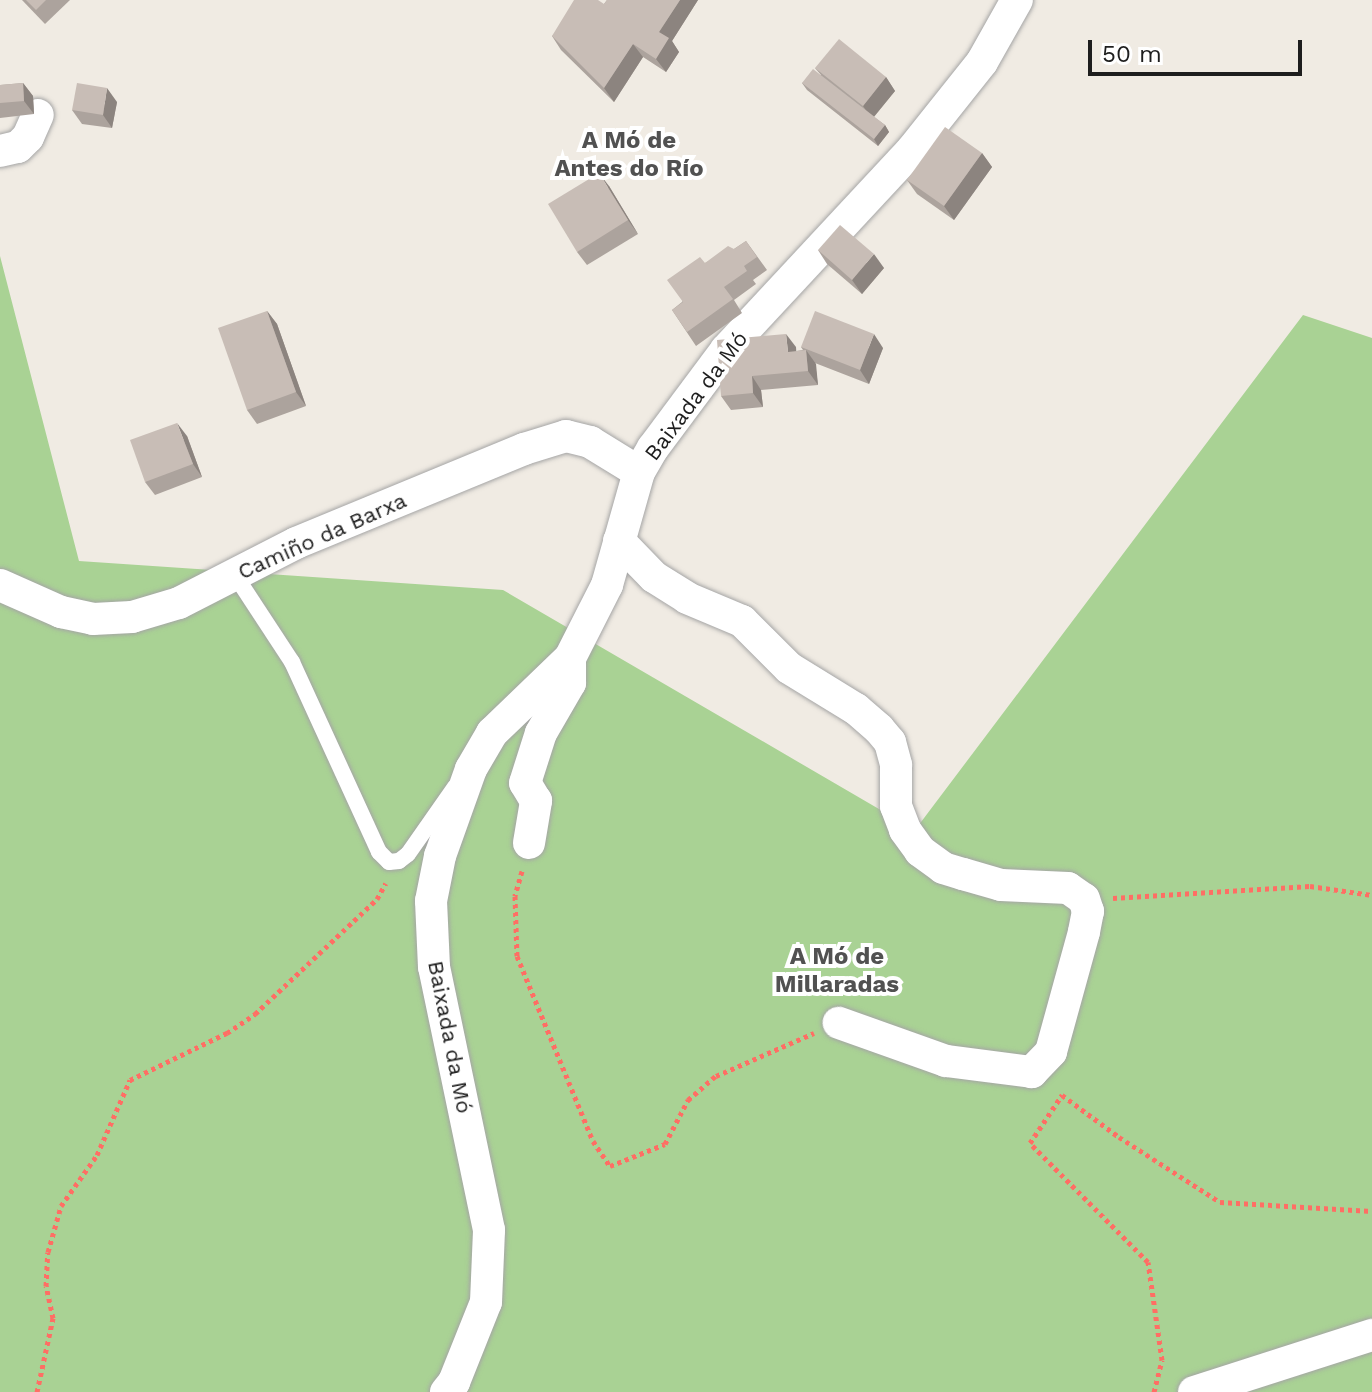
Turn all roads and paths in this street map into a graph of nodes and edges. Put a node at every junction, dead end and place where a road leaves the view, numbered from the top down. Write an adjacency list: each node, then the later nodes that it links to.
1 (1017, 0): 4 (street, Baixada da Mó)
2 (38, 115): 3 (street)
3 (0, 151)
4 (639, 472): 5 (street, Baixada da Mó); 6 (street, Camiño da Barxa)
5 (619, 541): 8 (street, Baixada da Mó); 13 (street)
6 (235, 575): 7 (street, Camiño da Barxa); 11 (lane)
7 (0, 585)
8 (570, 658): 9 (street, Baixada da Mó); 10 (street)
9 (471, 769): 11 (lane); 18 (street, Baixada da Mó)
10 (529, 843): 14 (path)
11 (399, 861): 17 (path)
12 (1372, 895): 13 (path)
13 (1084, 899): 14 (street)
14 (839, 1023)
15 (1372, 1211): 19 (path)
16 (1372, 1335): 20 (street)
17 (37, 1392)
18 (446, 1392)
19 (1154, 1392)
20 (1194, 1392)

